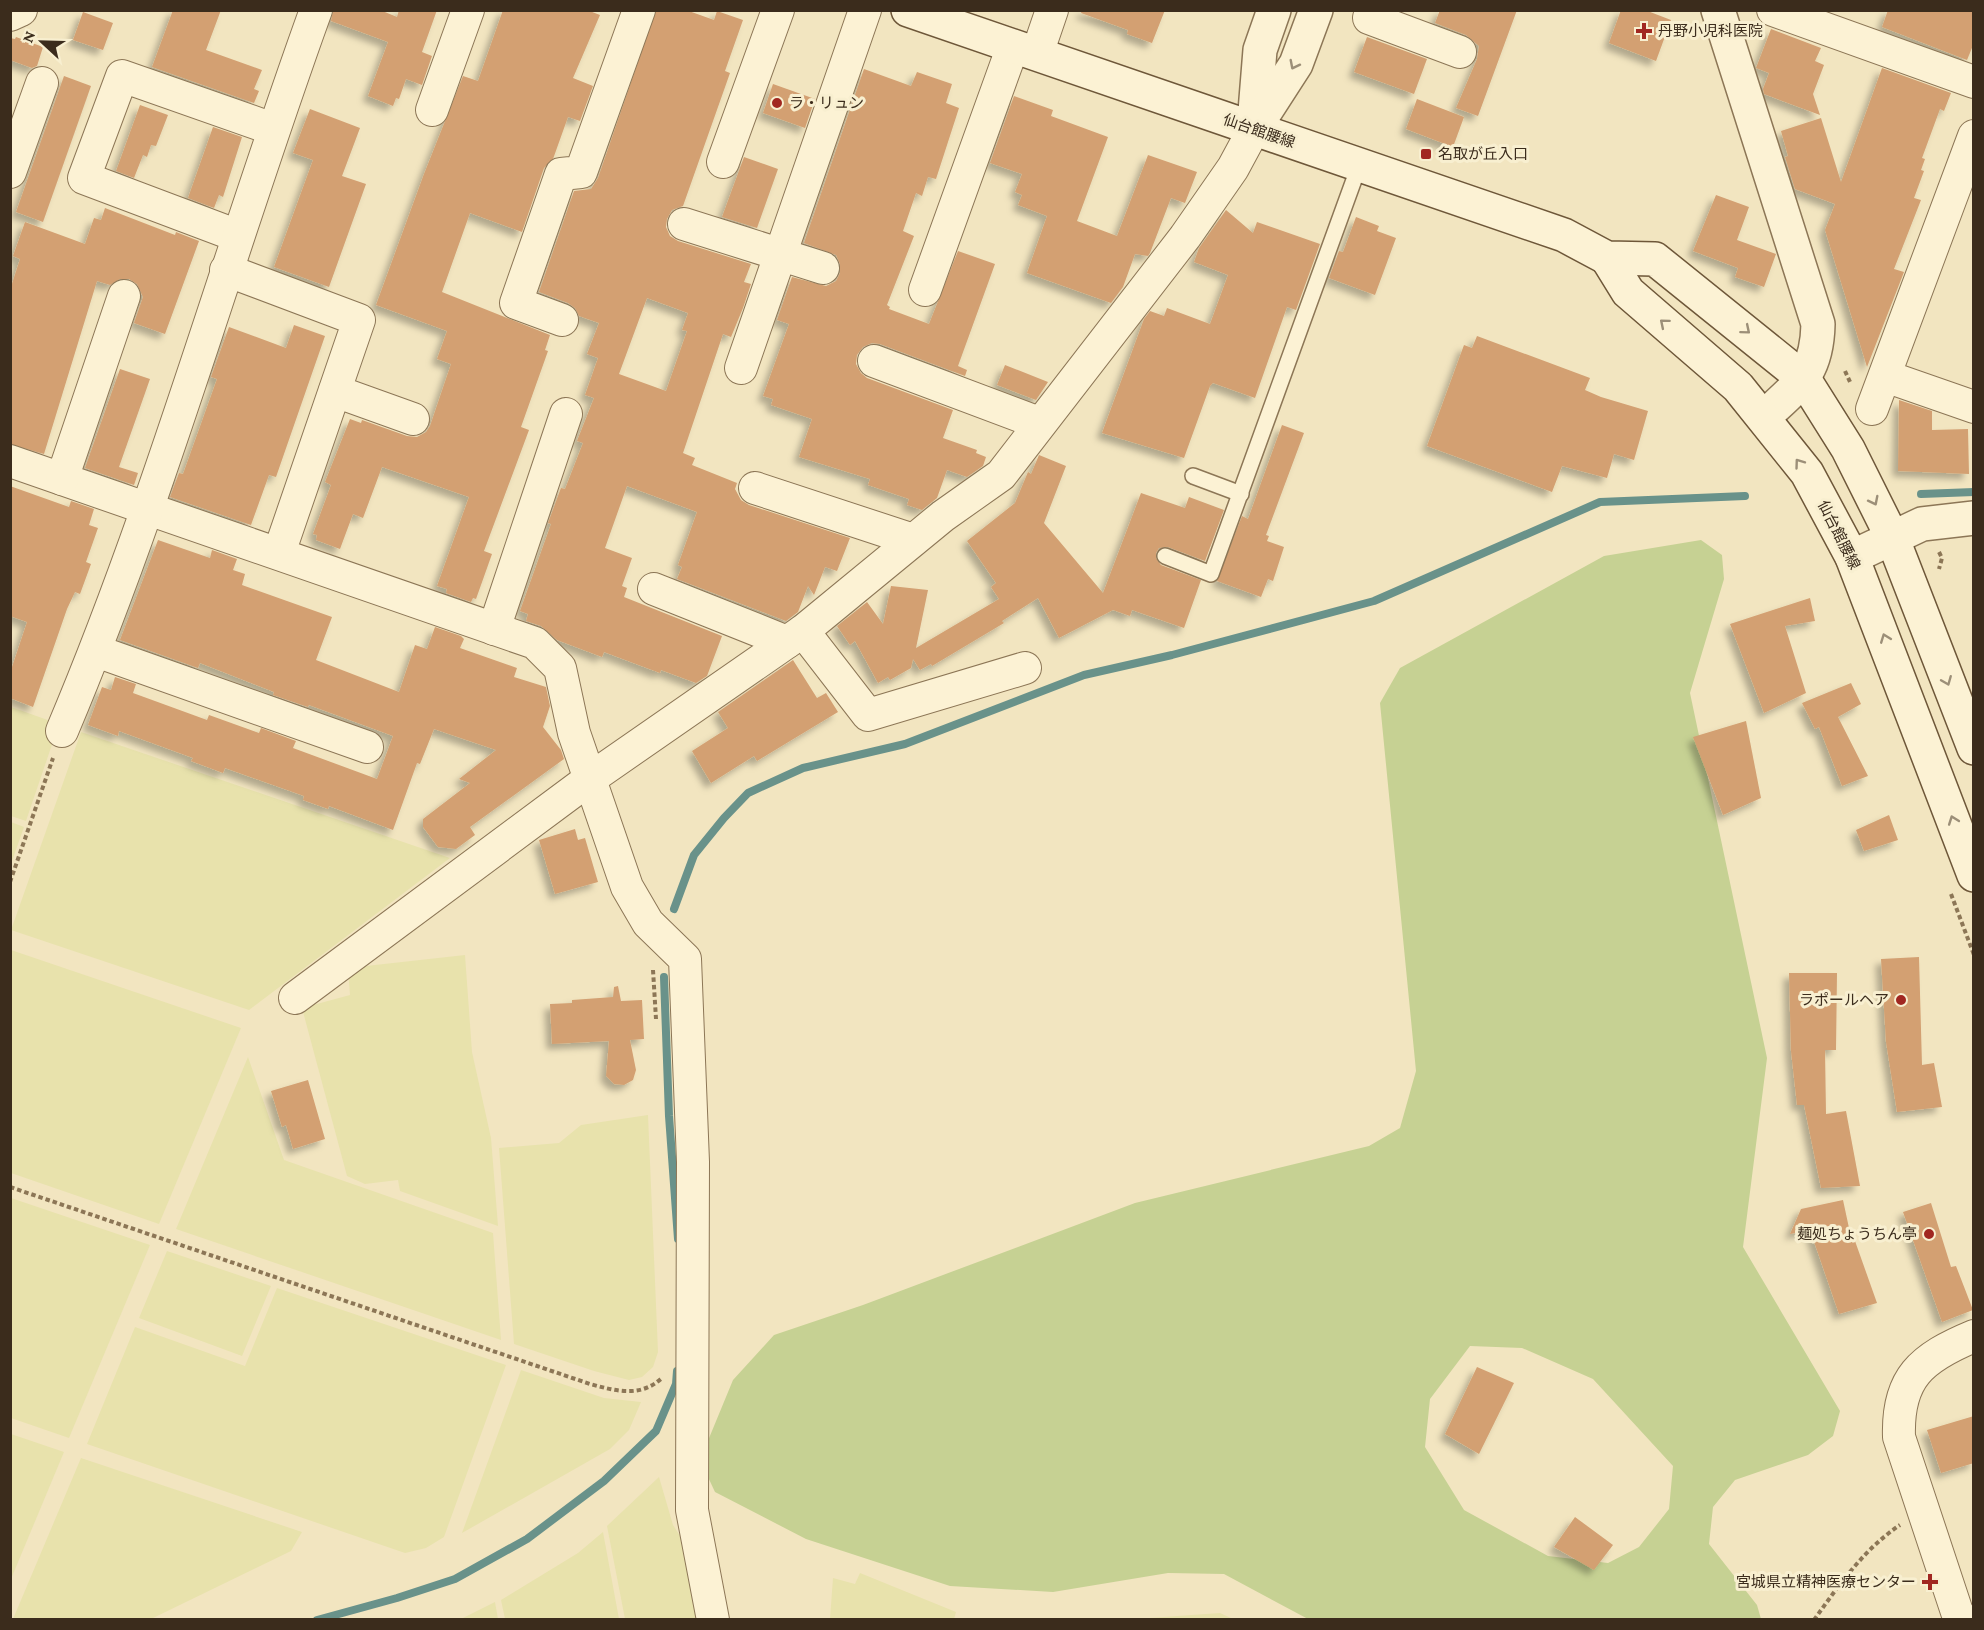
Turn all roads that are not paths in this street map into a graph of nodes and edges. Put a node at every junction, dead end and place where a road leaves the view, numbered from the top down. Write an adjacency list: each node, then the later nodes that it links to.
1 (21, 10): 14 (street)
2 (316, 10): 21 (street)
3 (468, 10): 20 (street)
4 (639, 10): 35 (street)
5 (778, 10): 24 (street)
6 (865, 10): 29 (street)
7 (908, 10): 16 (main road, 仙台館腰線)
8 (1052, 10): 16 (street)
9 (1274, 10): 22 (main road)
10 (1316, 10): 22 (main road, one-way to 22)
11 (1371, 10): 17 (street)
12 (1773, 10): 15 (street)
13 (1725, 12): 39 (main road)
14 (10, 15)
15 (1844, 22): 18 (street)
16 (1025, 50): 22 (main road, 仙台館腰線); 33 (street)
17 (1460, 52)
18 (1974, 82)
19 (42, 83): 26 (street)
20 (432, 110)
21 (273, 129): 28 (street); 28 (street)
22 (1254, 129): 25 (main road, 仙台館腰線); 46 (street)
23 (1974, 136): 38 (street)
24 (723, 162)
25 (1359, 166): 30 (main road, 仙台館腰線); 51 (lane)
26 (10, 172)
27 (684, 224): 29 (street)
28 (238, 236): 32 (street)
29 (780, 253): 31 (street); 37 (street)
30 (1607, 258): 39 (main road, 仙台館腰線, one-way to 39); 44 (main road, 仙台館腰線, one-way to 30)
31 (823, 268)
32 (226, 270): 40 (street); 52 (street)
33 (925, 290)
34 (124, 296): 49 (street)
35 (561, 320)
36 (874, 361): 46 (street)
37 (741, 368)
38 (1885, 376): 41 (street); 42 (street)
39 (1804, 379): 44 (main road); 54 (main road, 仙台館腰線, one-way to 54)
40 (335, 391): 45 (street); 56 (street)
41 (1974, 407)
42 (1872, 409)
43 (566, 414): 60 (street)
44 (1764, 417): 58 (main road, 仙台館腰線, one-way to 44)
45 (413, 419)
46 (1039, 423): 55 (street)
47 (10, 461): 49 (street)
48 (1193, 476): 51 (lane)
49 (62, 479): 52 (street)
50 (755, 488): 55 (street)
51 (1241, 494): 57 (lane)
52 (147, 507): 56 (street); 62 (street)
53 (1974, 518): 54 (main road)
54 (1892, 537): 58 (main road); 66 (main road, 仙台館腰線, one-way to 66)
55 (913, 540): 61 (street)
56 (279, 553): 60 (street)
57 (1165, 556)
58 (1852, 556): 68 (main road, 仙台館腰線, one-way to 58)
59 (654, 589): 61 (street)
60 (494, 629): 67 (street)
61 (795, 637): 63 (street); 67 (street)
62 (96, 651): 64 (street); 65 (street)
63 (1025, 668)
64 (62, 731)
65 (367, 747)
66 (1974, 748)
67 (591, 778): 69 (street); 71 (street)
68 (1961, 883)
69 (296, 998)
70 (1974, 1336): 72 (street)
71 (712, 1620)
72 (1963, 1620)

